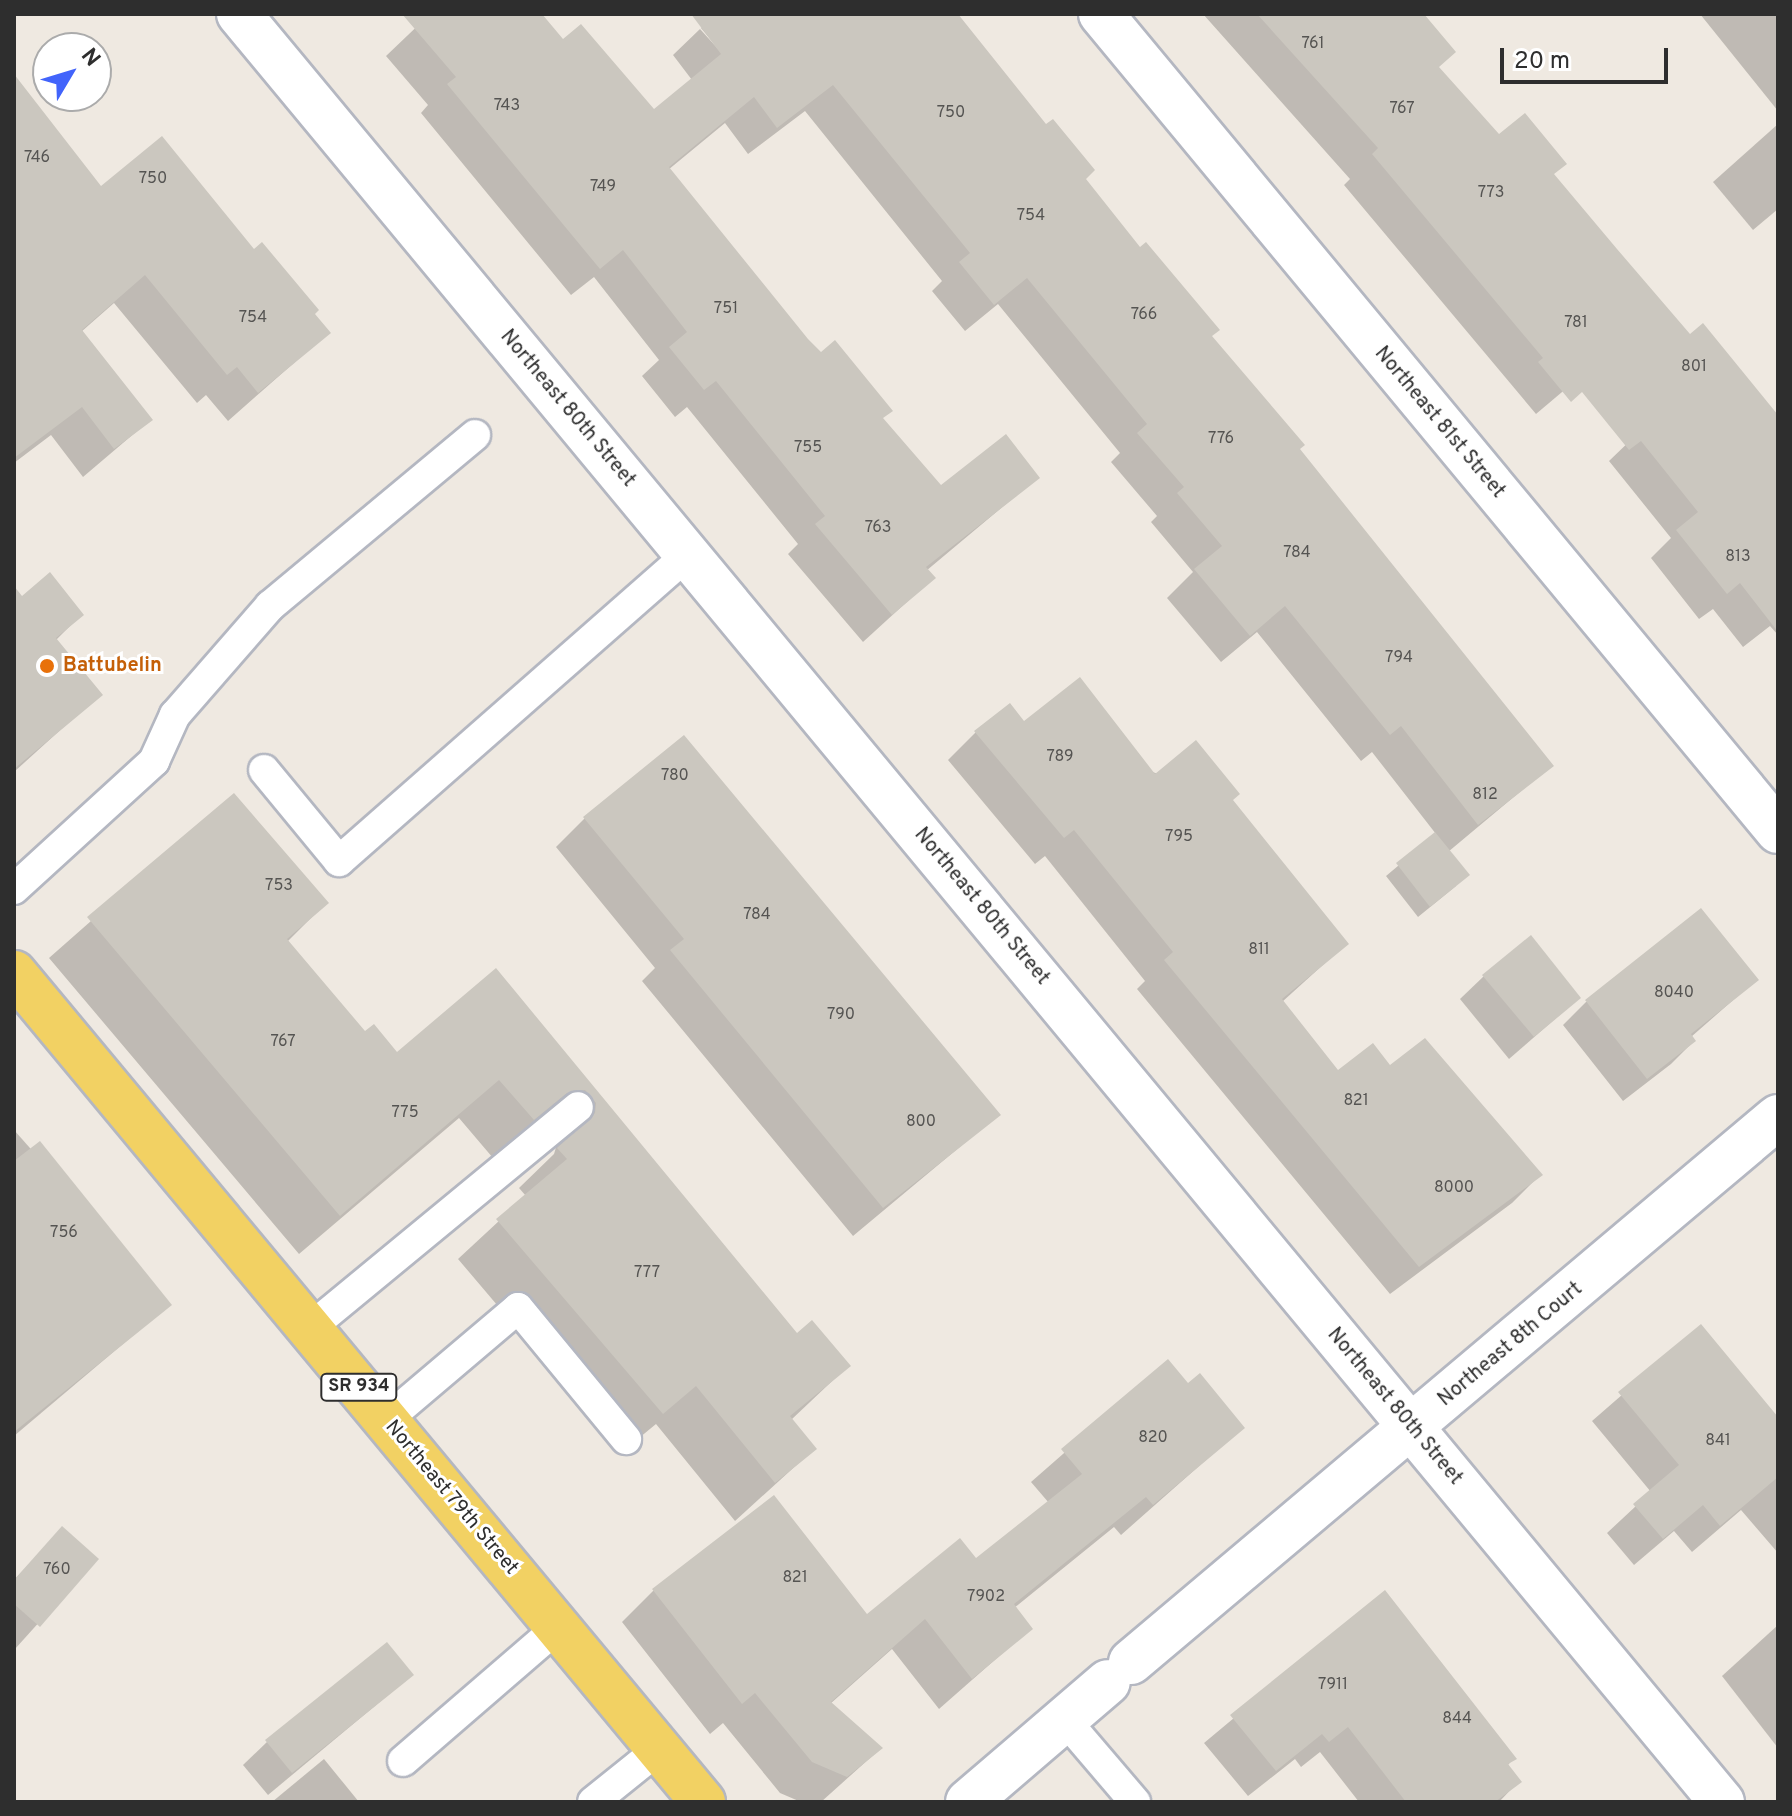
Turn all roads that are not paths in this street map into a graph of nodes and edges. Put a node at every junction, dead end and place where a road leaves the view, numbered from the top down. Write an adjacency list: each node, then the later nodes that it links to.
1 (239, 14): 4 (street, Northeast 80th Street)
2 (1101, 14): 6 (street, Northeast 81st Street)
3 (475, 435): 7 (lane)
4 (689, 554): 5 (lane); 13 (street, Northeast 80th Street)
5 (264, 770)
6 (1778, 831)
7 (14, 889)
8 (14, 973): 11 (main road, Northeast 79th Street / SR 934)
9 (578, 1107): 11 (lane)
10 (1778, 1117): 13 (street, Northeast 8th Court)
11 (310, 1328): 12 (main road, Northeast 79th Street / SR 934)
12 (386, 1420): 14 (lane); 15 (main road, Northeast 79th Street / SR 934)
13 (1412, 1429): 16 (street, Northeast 8th Court); 23 (street, Northeast 80th Street)
14 (626, 1439)
15 (558, 1627): 17 (main road, Northeast 79th Street / SR 934); 18 (lane)
16 (1065, 1720): 21 (street, Northeast 8th Court); 22 (lane)
17 (659, 1749): 19 (lane); 20 (main road, Northeast 79th Street / SR 934)
18 (403, 1761)
19 (593, 1802)
20 (703, 1802)
21 (968, 1802)
22 (1135, 1802)
23 (1722, 1802)

